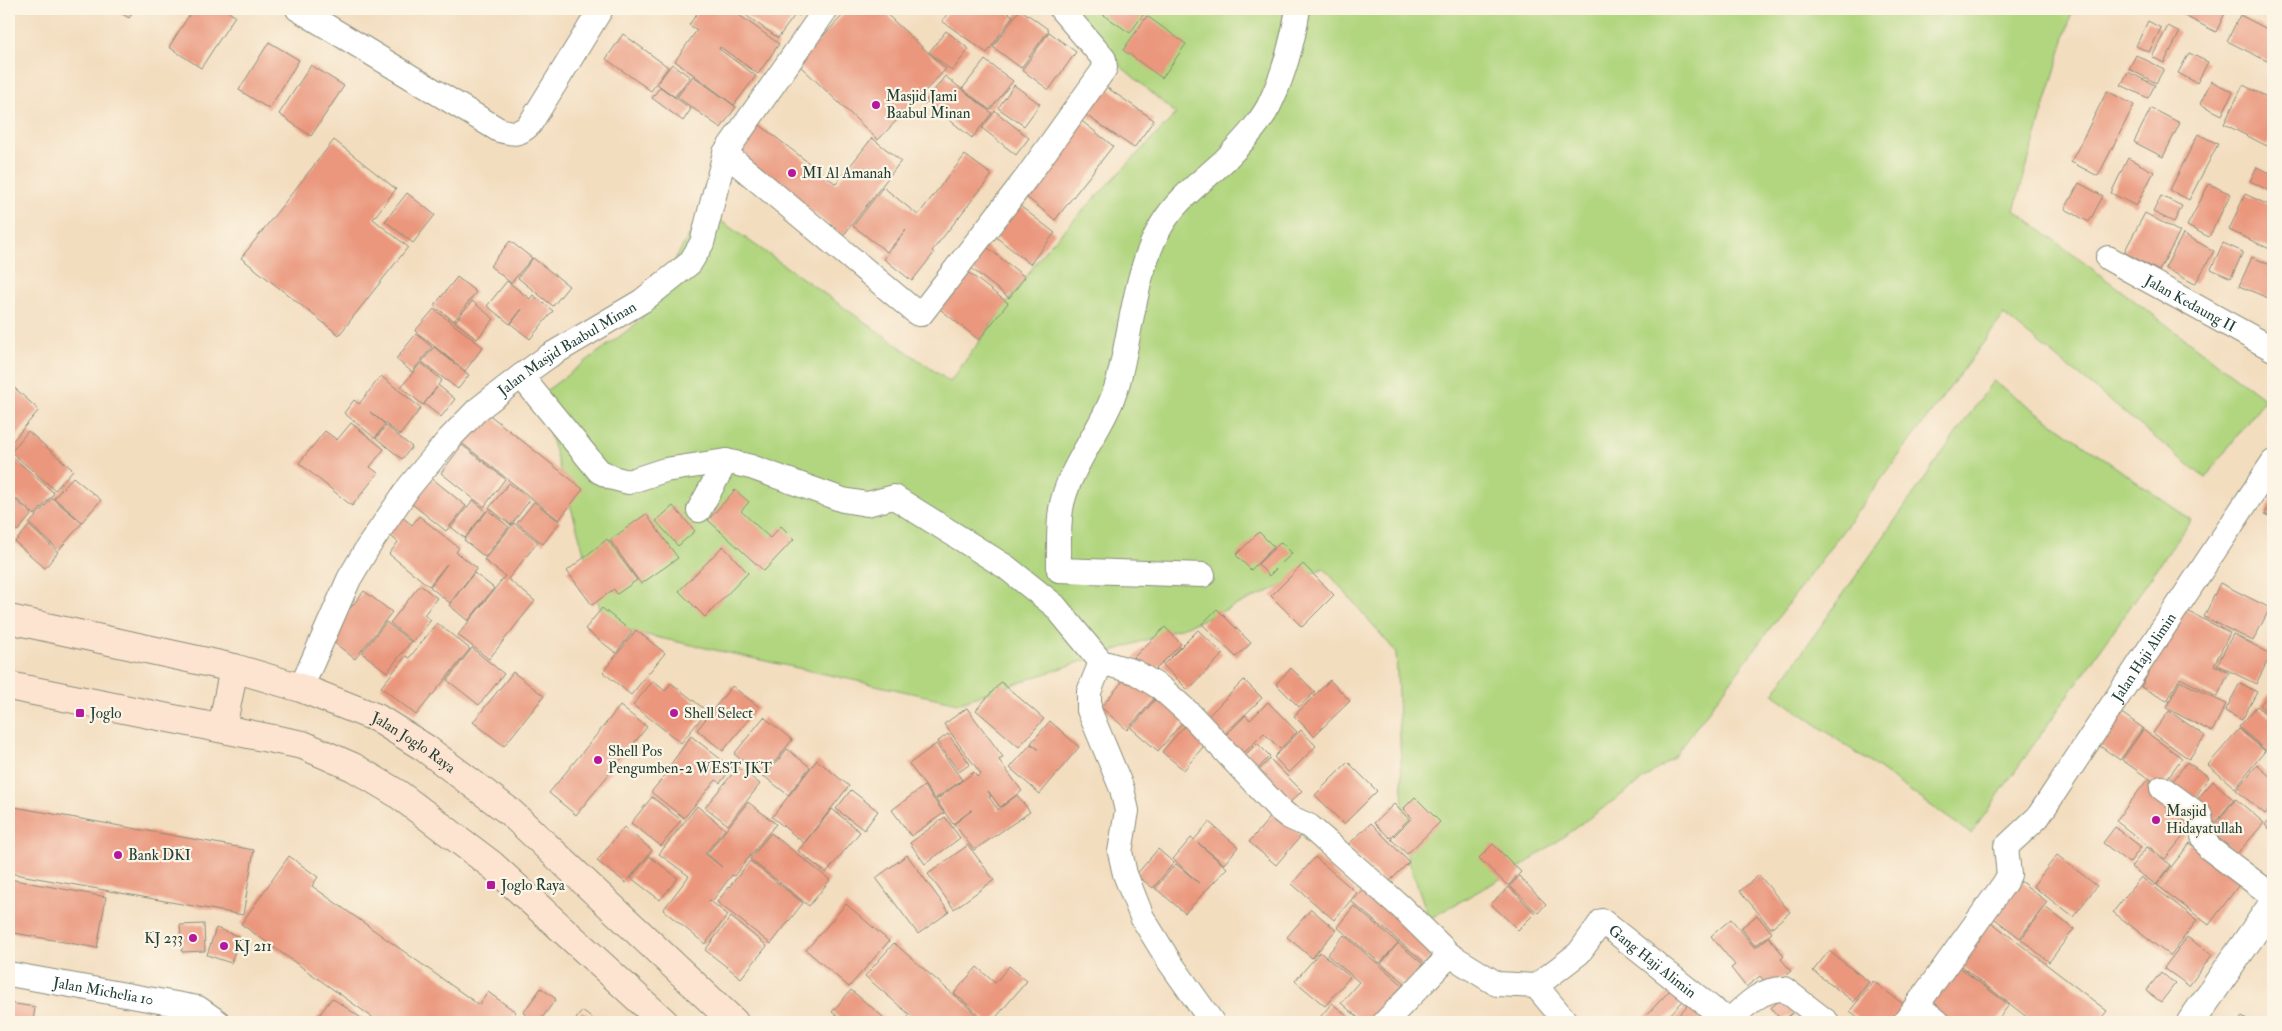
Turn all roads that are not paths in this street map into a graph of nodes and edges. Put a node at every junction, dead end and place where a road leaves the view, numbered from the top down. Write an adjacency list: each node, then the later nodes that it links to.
1 (298, 9): 2 (street)
2 (601, 9)
3 (826, 9): 6 (street, Jalan Masjid Baabul Minan)
4 (1061, 9): 6 (street)
5 (1298, 9): 13 (street)
6 (725, 154): 9 (street, Jalan Masjid Baabul Minan)
7 (2108, 258): 8 (street, Jalan Kedaung II)
8 (2273, 349)
9 (521, 376): 10 (street); 20 (street, Jalan Masjid Baabul Minan)
10 (726, 461): 12 (street); 15 (street)
11 (2273, 462): 28 (street, Jalan Haji Alimin)
12 (699, 510)
13 (1059, 570): 14 (street); 15 (street)
14 (1203, 575)
15 (1055, 606): 17 (street)
16 (9, 619): 18 (main road, Jalan Joglo Raya)
17 (1100, 662): 25 (street); 33 (street)
18 (234, 668): 20 (main road, Jalan Joglo Raya); 21 (main road)
19 (9, 686): 21 (main road)
20 (302, 688): 32 (main road, Jalan Joglo Raya)
21 (222, 728): 31 (main road)
22 (2162, 788): 23 (street)
23 (2273, 896)
24 (2273, 904): 38 (street)
25 (1450, 954): 27 (street); 34 (street)
26 (9, 974): 29 (street, Jalan Michelia 10)
27 (1536, 986): 35 (street); 36 (street, Gang Haji Alimin)
28 (1911, 1014): 37 (street)
29 (195, 1015): 30 (street)
30 (218, 1022)
31 (664, 1022)
32 (734, 1022)
33 (1212, 1022)
34 (1385, 1022)
35 (1566, 1022)
36 (1827, 1022)
37 (1938, 1022)
38 (2191, 1022)

